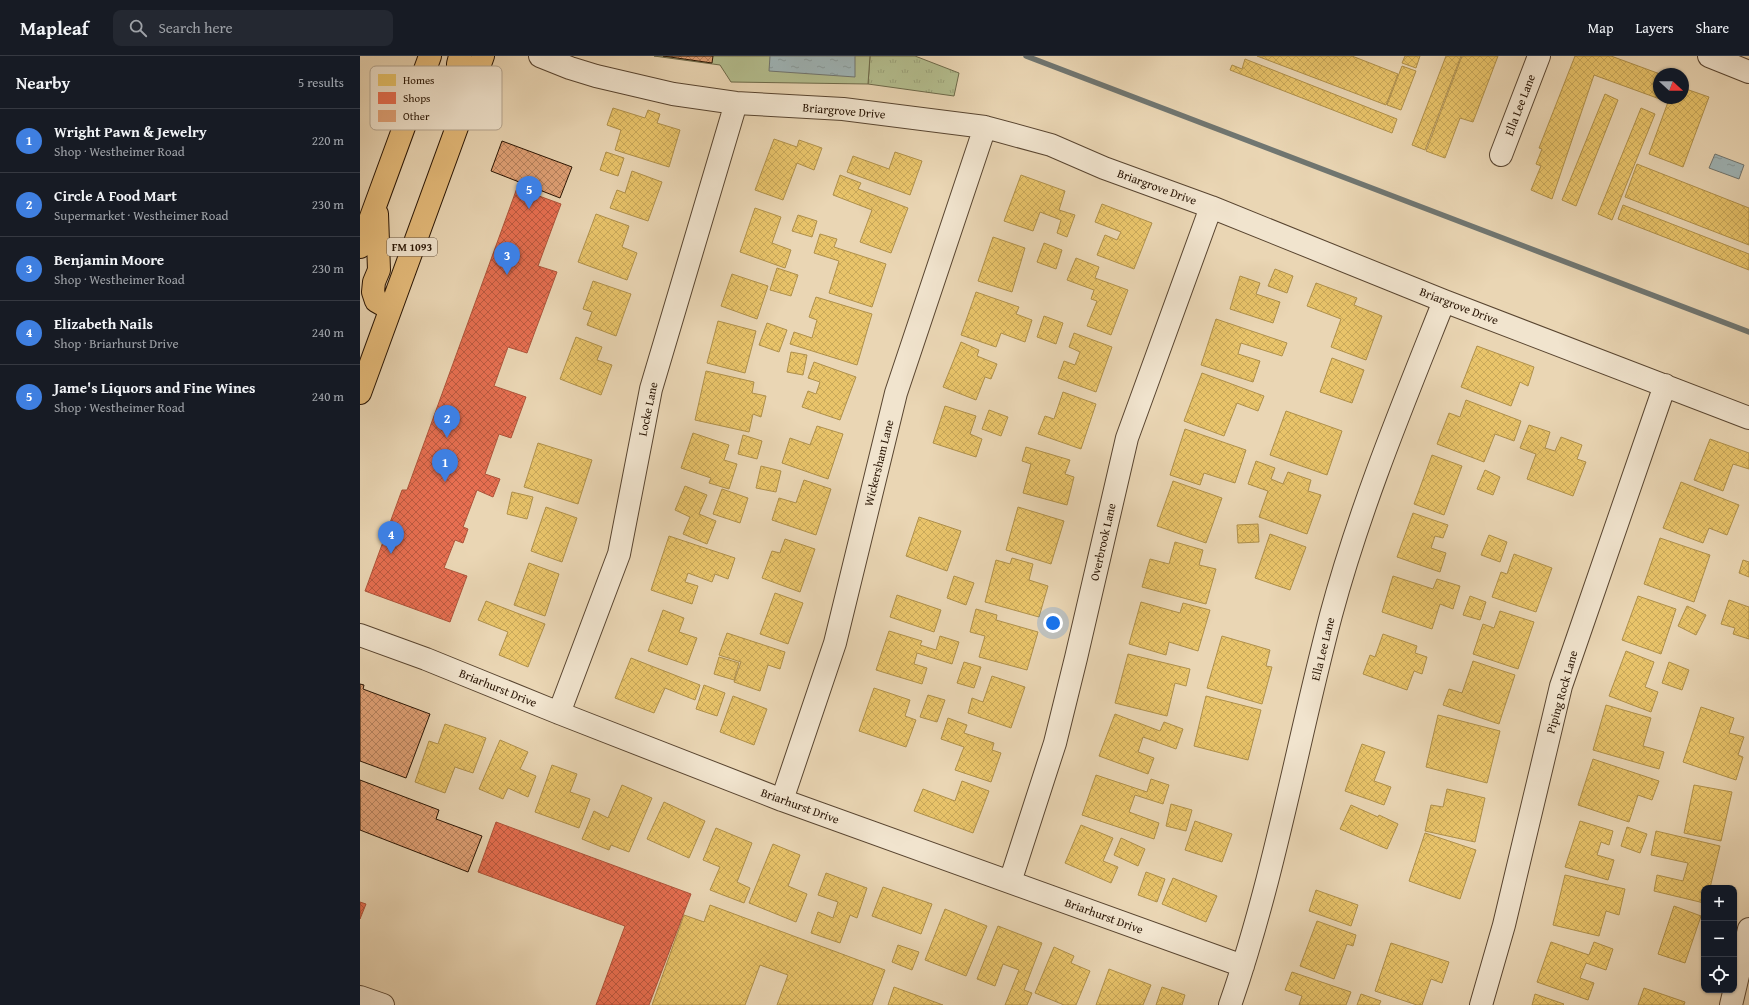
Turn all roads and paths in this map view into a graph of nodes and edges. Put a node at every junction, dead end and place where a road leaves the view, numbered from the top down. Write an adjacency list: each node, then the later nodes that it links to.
1 (430, 56): 7 (main road)
2 (460, 56): 8 (main road)
3 (483, 56): 9 (main road, FM 1093)
4 (540, 56): 11 (street, Briargrove Drive)
5 (1539, 56): 15 (street, Ella Lee Lane)
6 (1709, 56): 10 (street)
7 (426, 66)
8 (458, 66)
9 (479, 66)
10 (1749, 72)
11 (736, 103): 12 (street, Briargrove Drive); 25 (street, Locke Lane)
12 (985, 127): 17 (street, Briargrove Drive); 26 (street, Wickersham Lane)
13 (403, 130): 16 (main road)
14 (455, 130): 20 (main road, FM 1093)
15 (1501, 155)
16 (377, 202): 18 (main road); 20 (main road)
17 (1211, 207): 19 (street, Briargrove Drive); 27 (street, Overbrook Lane)
18 (360, 247)
19 (1444, 301): 21 (street, Briargrove Drive); 29 (street, Ella Lee Lane)
20 (390, 309): 22 (main road, FM 1093)
21 (1665, 385): 23 (street, Briargrove Drive); 33 (street, Piping Rock Lane)
22 (360, 393)
23 (1749, 418)
24 (360, 635): 25 (street, Briarhurst Drive)
25 (559, 714): 26 (street, Briarhurst Drive)
26 (782, 800): 27 (street, Briarhurst Drive)
27 (1010, 882): 29 (street, Briarhurst Drive)
28 (1749, 930): 34 (street)
29 (1244, 966): 32 (street, Ella Lee Lane)
30 (360, 997): 31 (street)
31 (383, 1005)
32 (1230, 1005)
33 (1481, 1005)
34 (1730, 1005)

